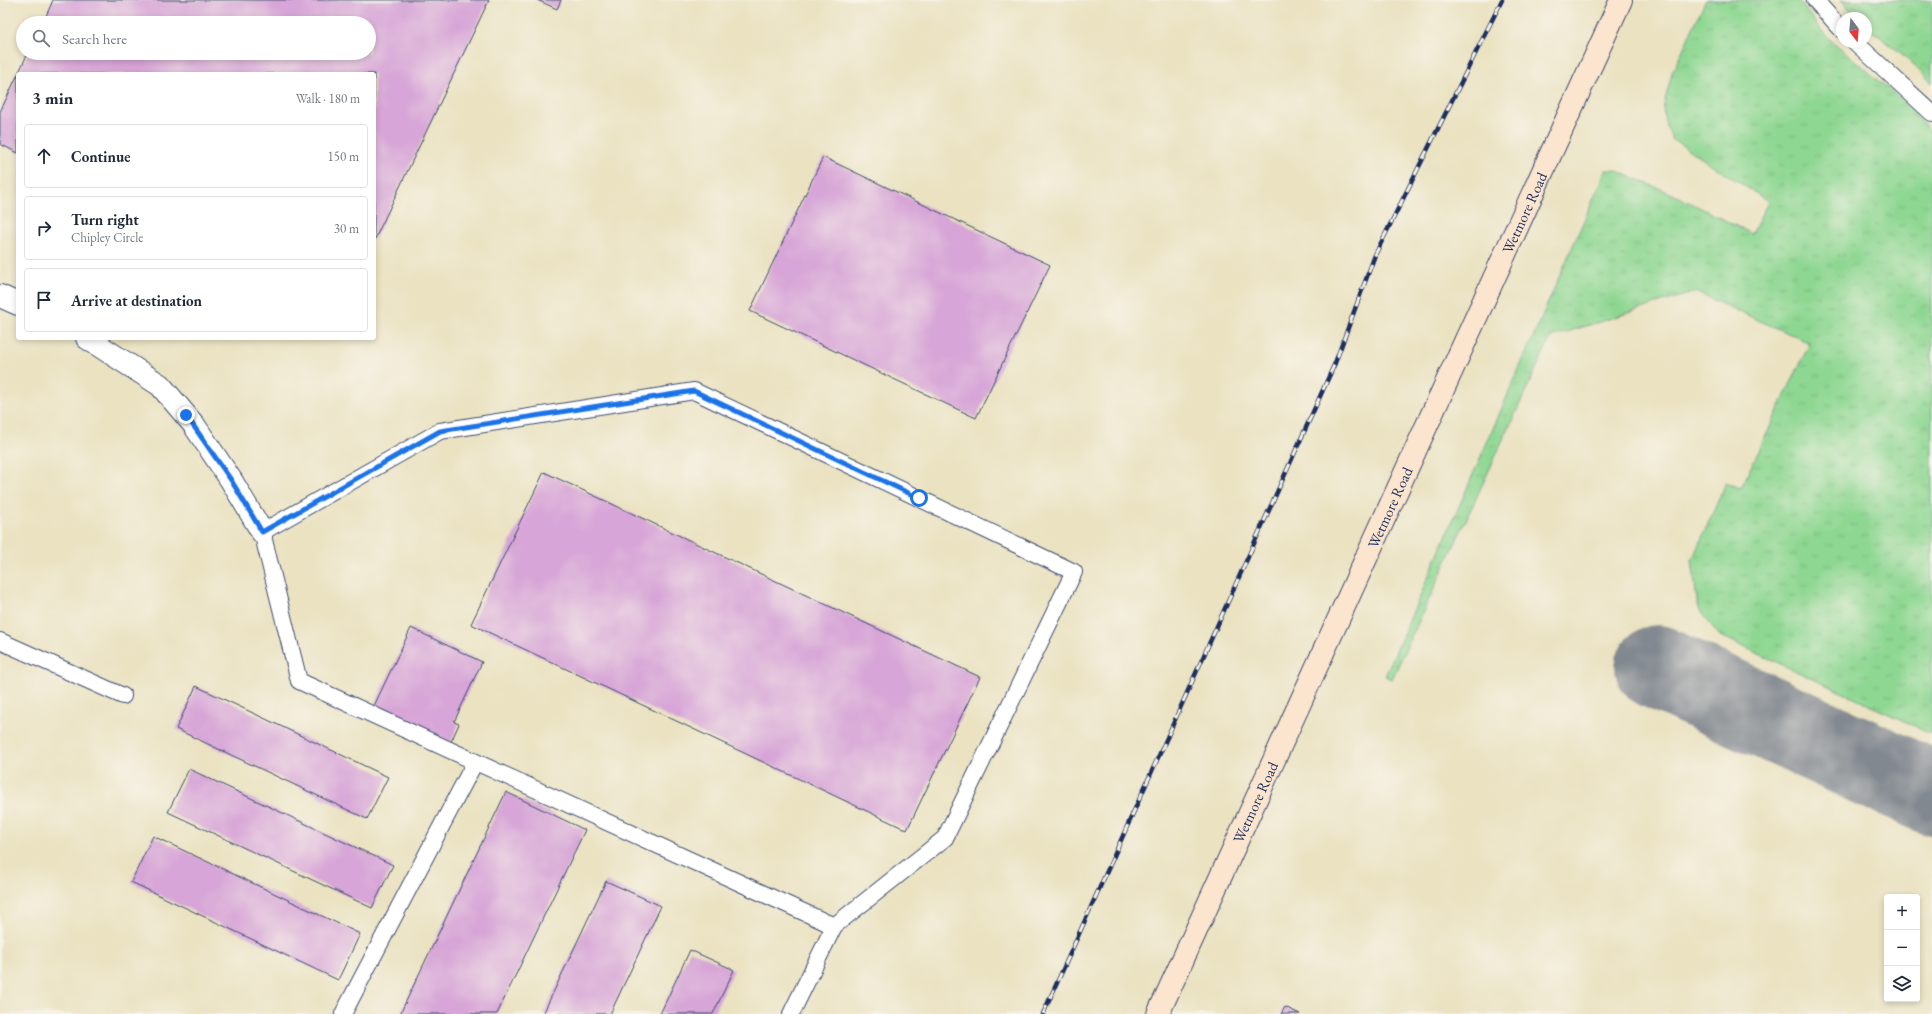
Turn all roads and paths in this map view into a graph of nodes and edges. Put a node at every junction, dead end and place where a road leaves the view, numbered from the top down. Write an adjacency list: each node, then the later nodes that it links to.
1 (1621, 0): 16 (main road, Wetmore Road)
2 (1815, 0): 3 (lane)
3 (1836, 23)
4 (1862, 48): 5 (lane)
5 (1932, 113)
6 (0, 296): 7 (street)
7 (16, 303)
8 (90, 340): 9 (street)
9 (262, 532): 12 (lane); 13 (lane)
10 (0, 641): 11 (lane)
11 (123, 696)
12 (475, 762): 13 (lane); 14 (lane)
13 (834, 926): 15 (lane)
14 (343, 1014)
15 (791, 1014)
16 (1158, 1014)

